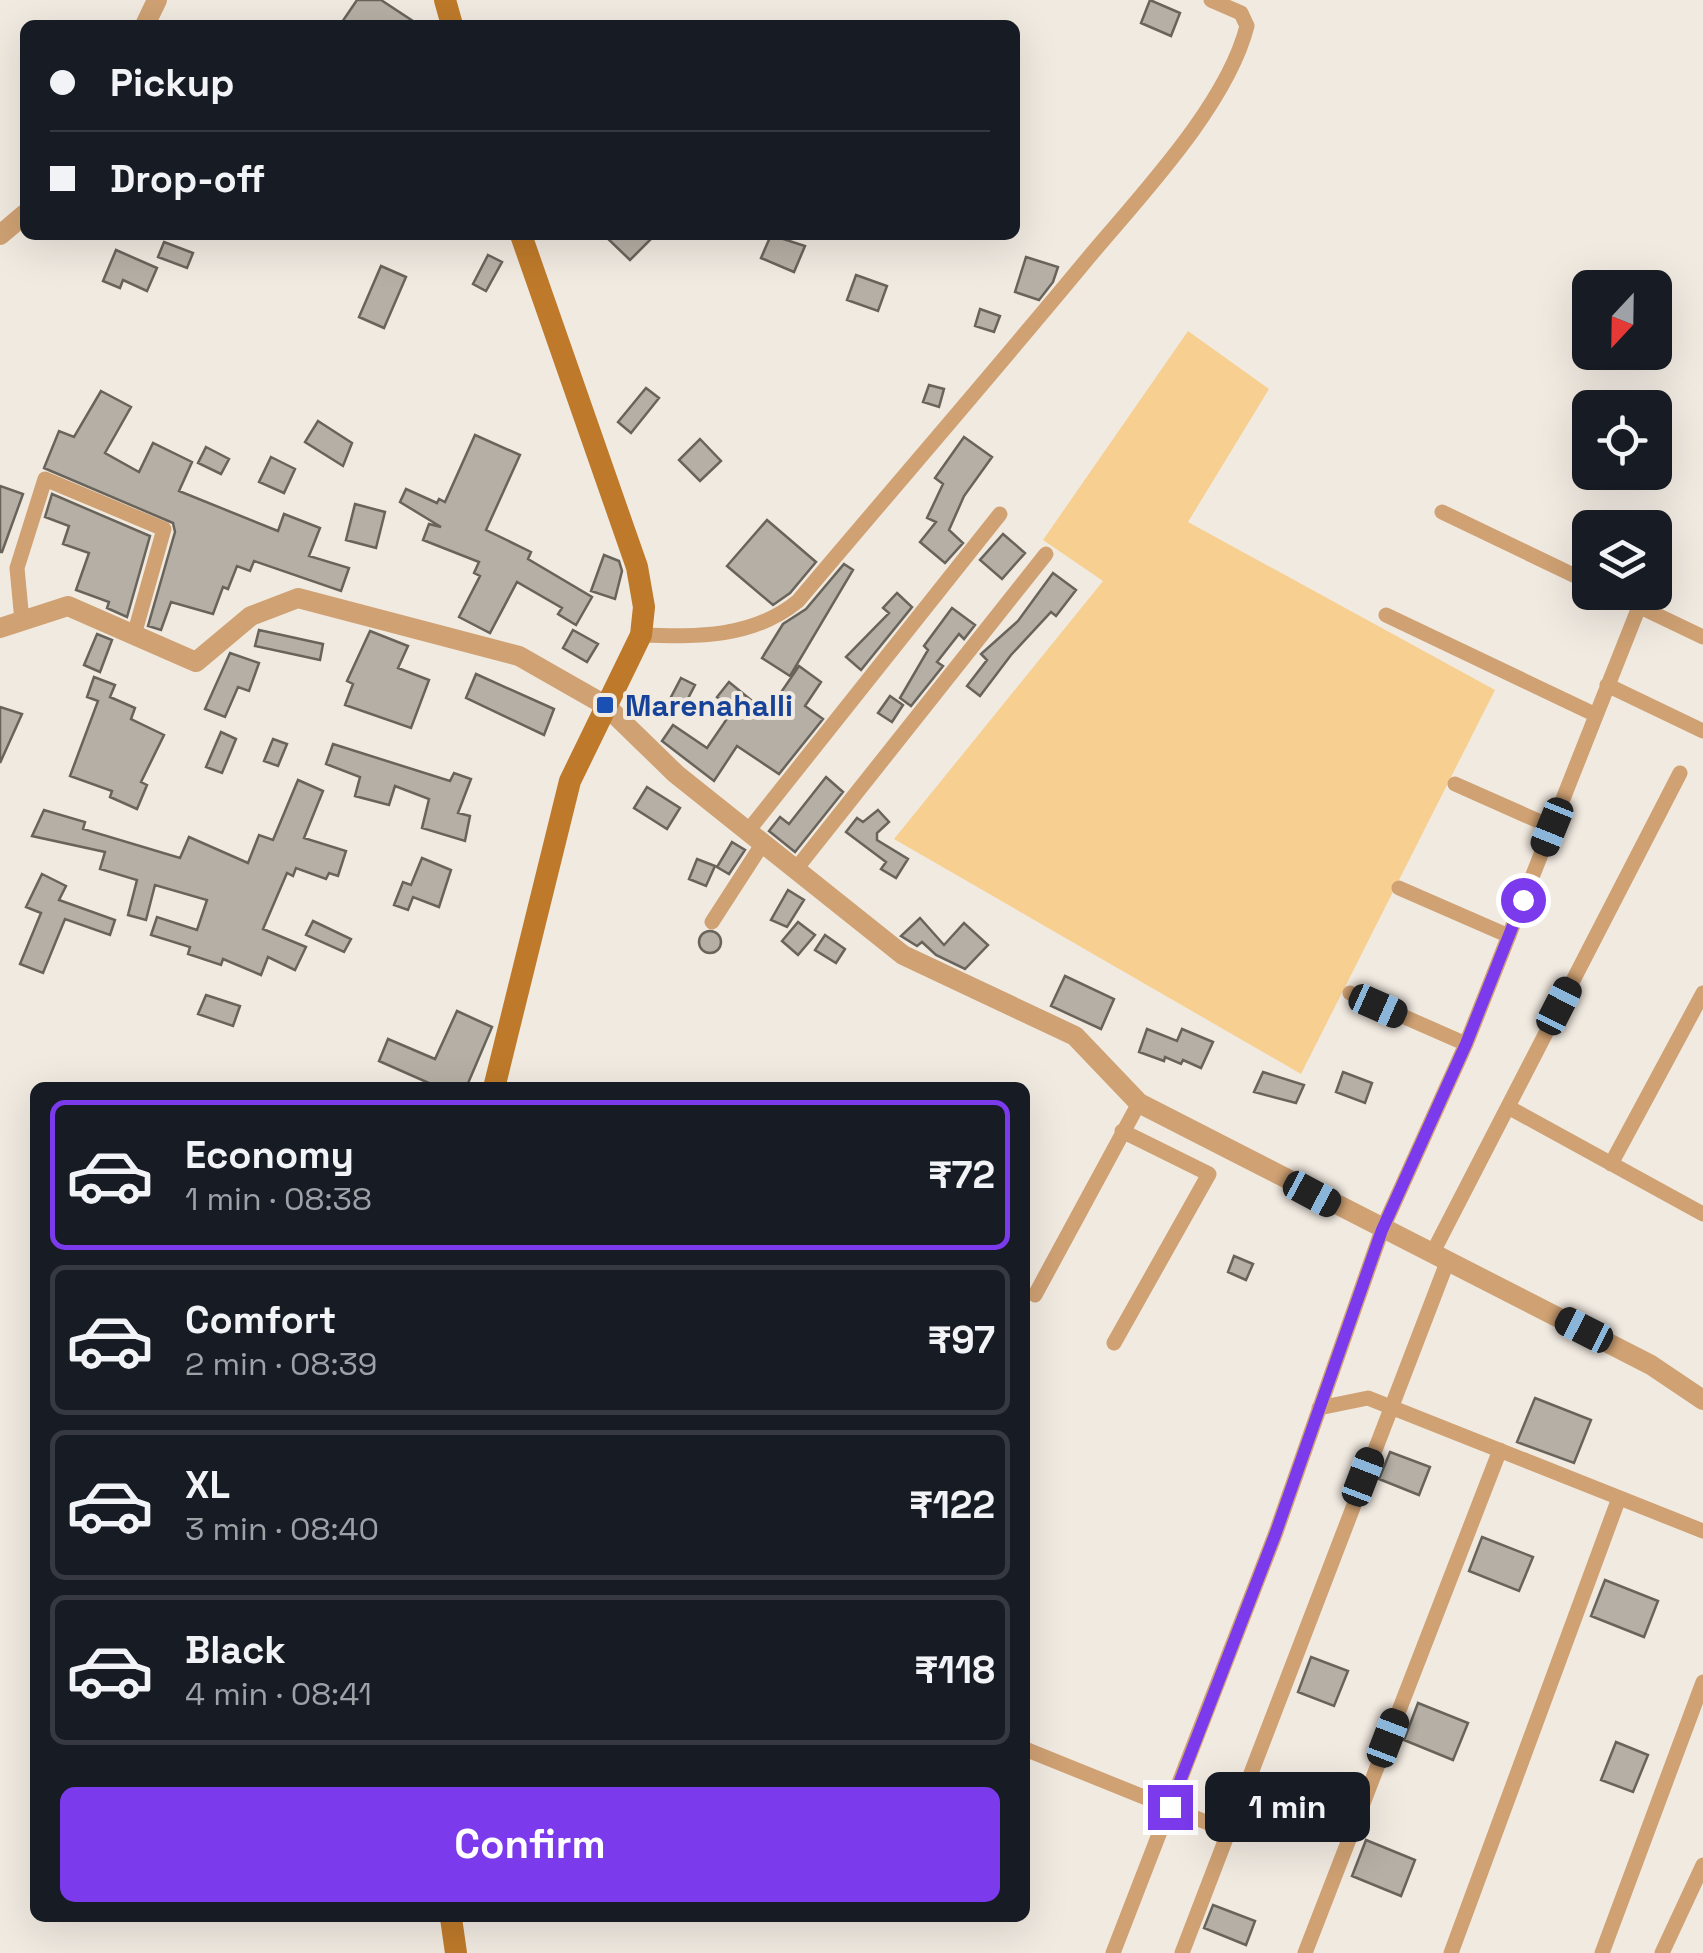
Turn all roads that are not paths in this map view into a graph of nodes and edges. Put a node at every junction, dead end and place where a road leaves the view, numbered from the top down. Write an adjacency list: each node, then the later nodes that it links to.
1 (1211, 0): 15 (street)
2 (20, 218): 3 (street)
3 (0, 235)
4 (523, 240): 15 (main road)
5 (1442, 512): 8 (street)
6 (1000, 514): 24 (street)
7 (1046, 554): 25 (street)
8 (1572, 574)
9 (1637, 610): 17 (street)
10 (1644, 610): 16 (street)
11 (1386, 616): 19 (street)
12 (22, 620): 13 (street); 14 (street); 14 (street)
13 (0, 628)
14 (134, 635): 18 (street)
15 (641, 635): 18 (main road)
16 (1703, 638)
17 (1608, 686): 19 (street); 20 (street)
18 (605, 706): 24 (street); 32 (main road)
19 (1596, 714): 23 (street)
20 (1703, 731)
21 (1680, 773): 34 (street)
22 (1454, 784): 23 (street)
23 (1552, 827): 28 (street)
24 (755, 837): 25 (street); 27 (street)
25 (796, 869): 33 (street)
26 (1399, 888): 28 (street)
27 (712, 922)
28 (1509, 936): 31 (street)
29 (1350, 992): 31 (street)
30 (1703, 992): 36 (street)
31 (1466, 1044): 38 (street)
32 (495, 1082)
33 (1138, 1102): 35 (street); 38 (street)
34 (1508, 1107): 36 (street); 39 (street)
35 (1122, 1132): 40 (street); 41 (street)
36 (1611, 1164): 37 (street)
37 (1702, 1210)
38 (1382, 1230): 39 (street); 44 (street)
39 (1440, 1256): 42 (street); 43 (street)
40 (1035, 1295)
41 (1114, 1343)
42 (1703, 1400)
43 (1390, 1407): 44 (street); 45 (street); 51 (street)
44 (1319, 1408): 50 (street)
45 (1500, 1450): 46 (street); 57 (street)
46 (1619, 1498): 47 (street); 58 (street)
47 (1703, 1531)
48 (1703, 1682): 59 (street)
49 (1030, 1752): 50 (street)
50 (1170, 1807): 51 (street); 55 (street)
51 (1228, 1830): 56 (street)
52 (1703, 1866): 60 (street)
53 (452, 1922): 54 (main road)
54 (456, 1953)
55 (1113, 1953)
56 (1182, 1953)
57 (1305, 1953)
58 (1451, 1953)
59 (1602, 1953)
60 (1662, 1953)

